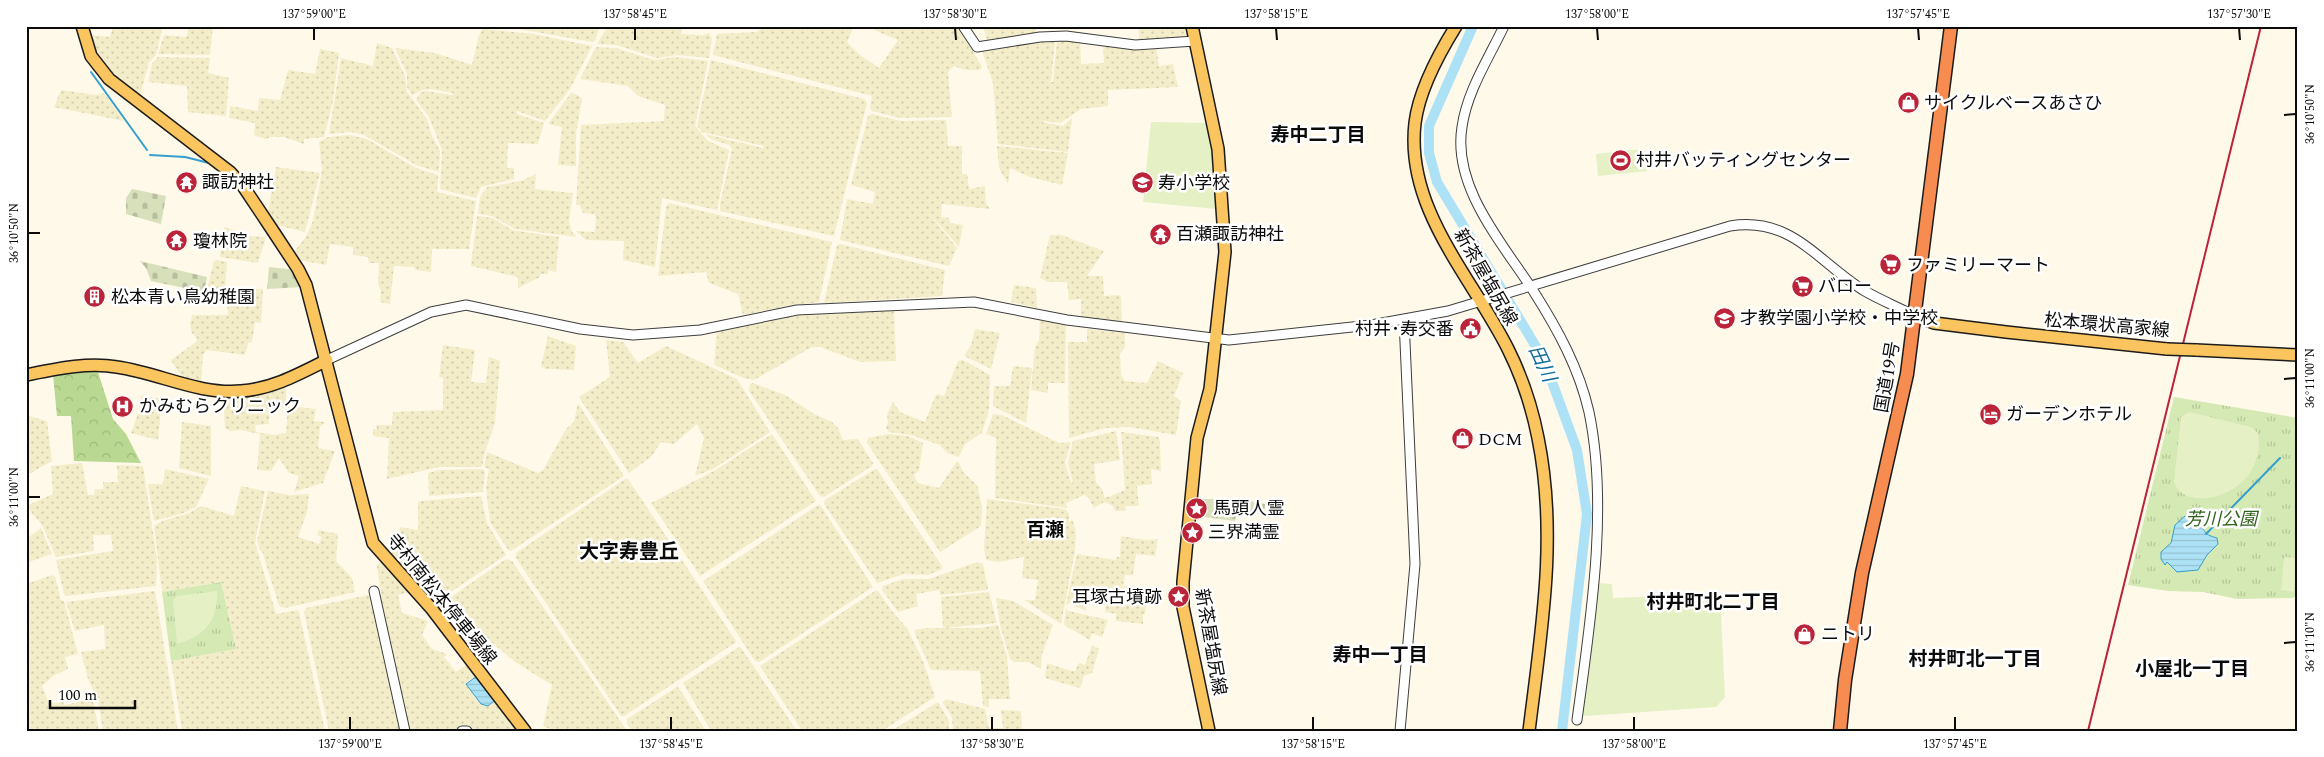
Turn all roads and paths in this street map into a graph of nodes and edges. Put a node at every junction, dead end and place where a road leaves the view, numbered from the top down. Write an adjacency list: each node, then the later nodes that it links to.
1 (82, 26): 14 (main road, 寺村南松本停車場線)
2 (963, 26): 7 (street)
3 (1192, 26): 7 (main road, 新茶屋塩尻線)
4 (1456, 26): 9 (main road, 新茶屋塩尻線)
5 (1504, 26): 8 (street)
6 (1951, 26): 10 (highway, 国道19号)
7 (1195, 41): 12 (main road, 新茶屋塩尻線)
8 (1527, 286): 9 (street); 10 (street); 17 (street)
9 (1484, 300): 11 (street); 24 (main road, 新茶屋塩尻線)
10 (1915, 316): 13 (main road, 松本環状高家線, bridge); 25 (highway, 国道19号)
11 (1404, 320): 12 (street); 23 (street)
12 (1217, 339): 14 (street); 22 (main road, 新茶屋塩尻線)
13 (2298, 355)
14 (327, 360): 15 (main road); 21 (main road, 寺村南松本停車場線)
15 (26, 375)
16 (374, 591): 18 (street)
17 (1577, 720)
18 (405, 731)
19 (462, 731): 20 (street)
20 (467, 731)
21 (525, 731)
22 (1209, 731)
23 (1400, 731)
24 (1528, 731)
25 (1840, 731)

